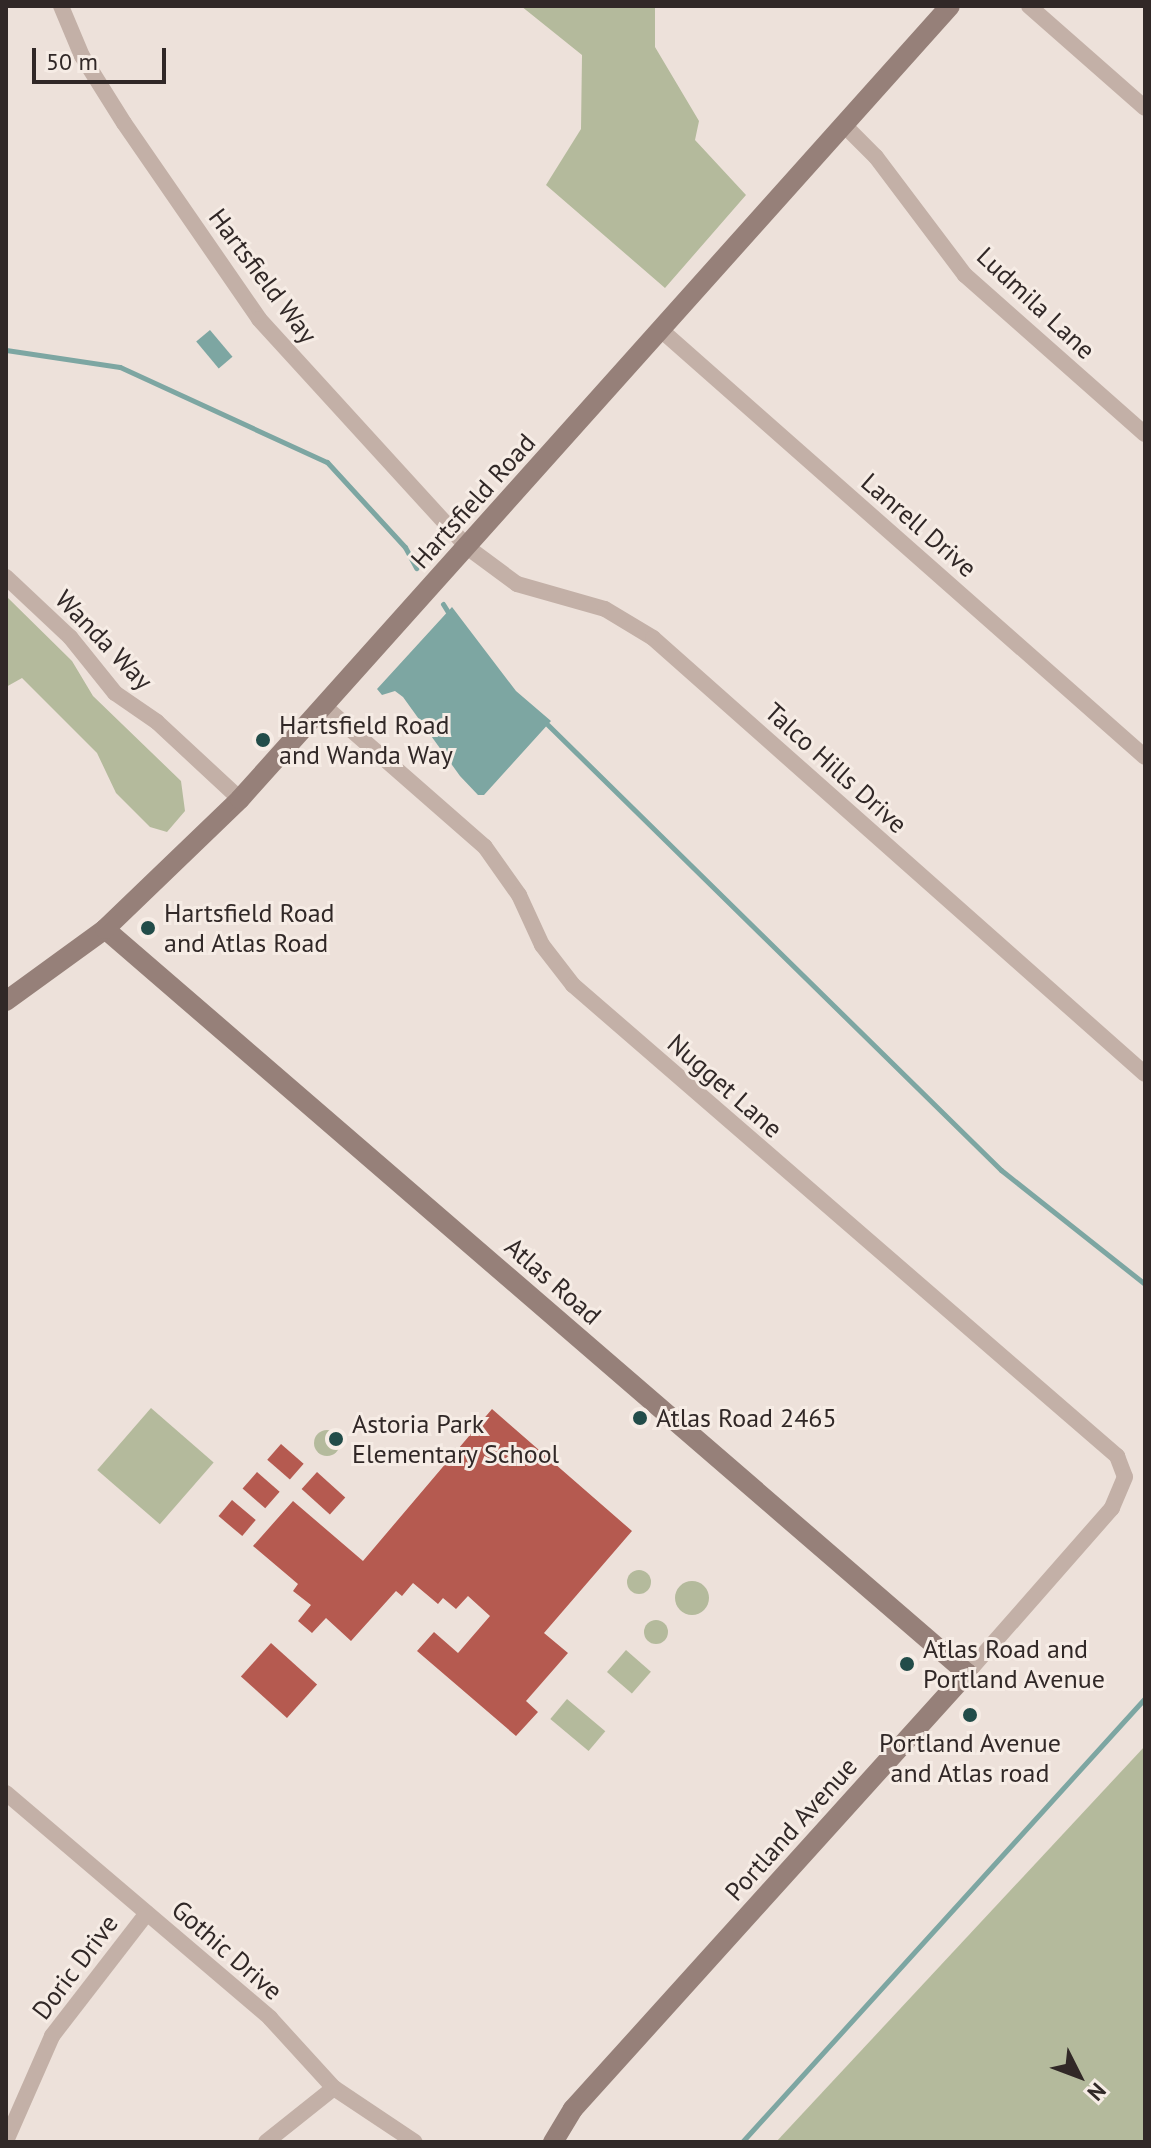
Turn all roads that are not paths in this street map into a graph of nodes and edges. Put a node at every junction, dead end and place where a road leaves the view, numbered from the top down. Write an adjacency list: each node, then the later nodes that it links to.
1 (61, 6): 8 (street, Hartsfield Way)
2 (950, 6): 5 (street, Hartsfield Road)
3 (1029, 6): 4 (street)
4 (1145, 108)
5 (844, 125): 6 (street, Hartsfield Road); 7 (street, Ludmila Lane)
6 (661, 330): 8 (street, Hartsfield Road); 11 (street, Lanrell Drive)
7 (1145, 434)
8 (467, 547): 10 (street, Hartsfield Road); 15 (street, Talco Hills Drive)
9 (6, 577): 12 (street, Wanda Way)
10 (324, 706): 12 (street, Hartsfield Road); 16 (street, Nugget Lane)
11 (1145, 757)
12 (240, 799): 13 (street, Hartsfield Road)
13 (105, 929): 14 (street, Hartsfield Road); 17 (street, Atlas Road)
14 (6, 1001)
15 (1145, 1074)
16 (1125, 1477): 17 (street, Portland Avenue)
17 (967, 1673): 24 (street, Portland Avenue)
18 (6, 1793): 19 (street, Gothic Drive)
19 (147, 1913): 20 (street, Gothic Drive); 21 (street, Doric Drive)
20 (334, 2088): 22 (street); 23 (street, Gothic Drive)
21 (6, 2141)
22 (266, 2142)
23 (415, 2142)
24 (553, 2142)

